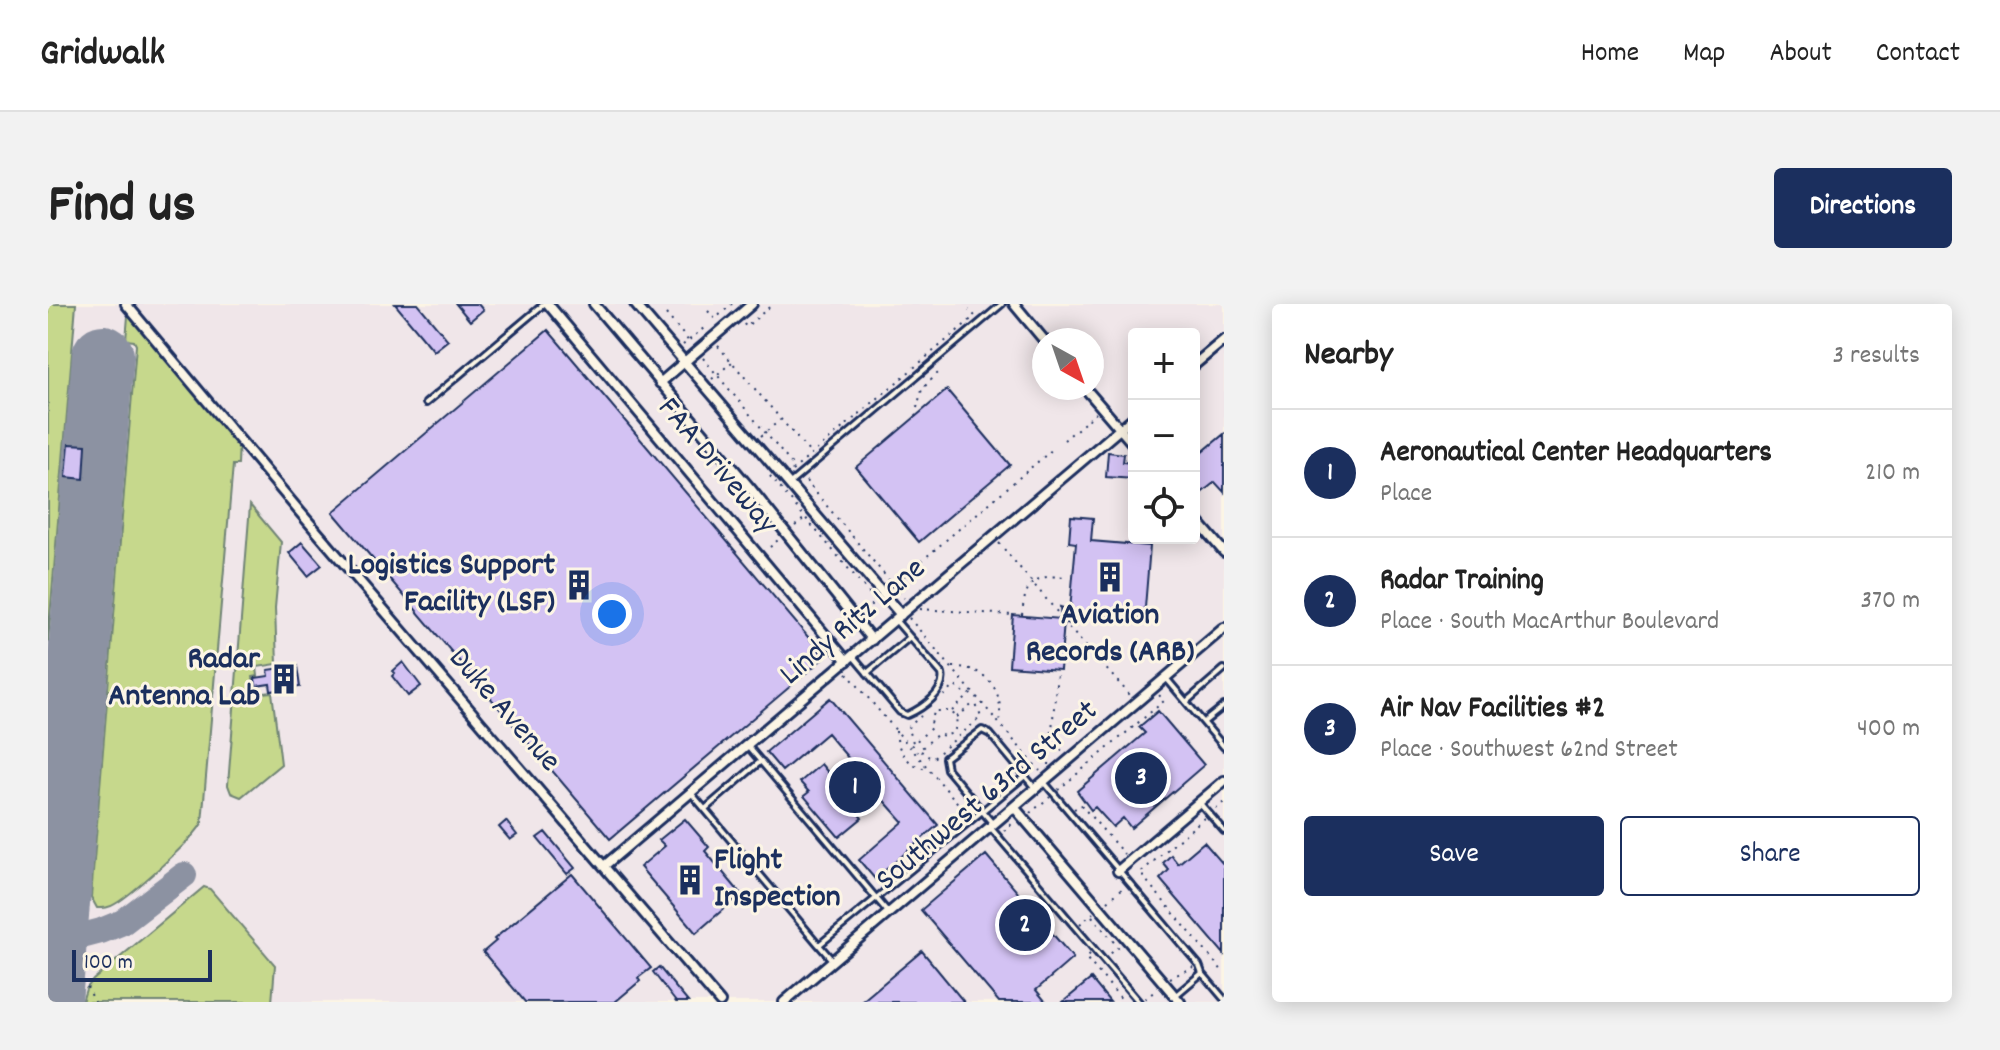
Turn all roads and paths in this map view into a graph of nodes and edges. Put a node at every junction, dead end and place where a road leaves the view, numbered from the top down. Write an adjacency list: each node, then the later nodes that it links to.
1 (126, 304): 129 (street, Duke Avenue)
2 (546, 304): 31 (lane); 76 (street, FAA Driveway)
3 (594, 304): 29 (street)
4 (635, 304): 25 (street)
5 (732, 304): 13 (path)
6 (752, 304): 22 (street)
7 (773, 304): 15 (path)
8 (1002, 304): 45 (lane)
9 (1014, 304): 17 (street)
10 (969, 310): 42 (path)
11 (708, 311): 13 (path)
12 (666, 314): 19 (path)
13 (718, 315): 14 (path)
14 (722, 320)
15 (743, 323)
16 (704, 328): 19 (path)
17 (1034, 328)
18 (1224, 340): 23 (street)
19 (688, 341): 20 (path); 22 (path)
20 (681, 347)
21 (714, 347): 24 (path)
22 (697, 351): 25 (street); 27 (path)
23 (1200, 360)
24 (733, 361): 27 (path); 34 (path)
25 (684, 362): 29 (street); 47 (street)
26 (939, 372): 32 (path)
27 (717, 375): 28 (path); 37 (path)
28 (709, 381)
29 (660, 383): 75 (street)
30 (1095, 400): 36 (street)
31 (426, 403)
32 (917, 408)
33 (1097, 412): 40 (path)
34 (781, 419): 37 (path); 42 (path)
35 (1128, 422): 36 (street, Lindy Ritz Lane)
36 (1120, 429): 38 (street); 69 (street, Lindy Ritz Lane)
37 (765, 433): 39 (path); 43 (path)
38 (1128, 438)
39 (758, 439)
40 (1064, 440)
41 (1054, 448): 61 (path)
42 (811, 454): 43 (path)
43 (793, 470): 45 (lane)
44 (766, 471): 52 (path)
45 (800, 475): 47 (lane)
46 (805, 480): 48 (path)
47 (789, 484): 69 (street)
48 (809, 484): 49 (path); 50 (path)
49 (802, 485)
50 (824, 502): 51 (path); 61 (path)
51 (816, 508)
52 (805, 517): 54 (path); 66 (path)
53 (1200, 524): 58 (street)
54 (791, 529)
55 (779, 539): 57 (path)
56 (999, 542): 60 (path)
57 (770, 547)
58 (1224, 552)
59 (1066, 577): 60 (path)
60 (1032, 582): 65 (path); 68 (path)
61 (894, 584): 62 (path); 63 (path)
62 (886, 590)
63 (904, 599)
64 (919, 609): 67 (path)
65 (1058, 613)
66 (865, 615)
67 (1013, 615)
68 (1022, 615)
69 (899, 620): 74 (lane); 75 (street, Lindy Ritz Lane); 77 (path)
70 (850, 628): 73 (path)
71 (1069, 628): 84 (path)
72 (1224, 628): 81 (street, Southwest 63rd Street)
73 (841, 637)
74 (910, 637): 79 (lane); 79 (lane)
75 (872, 640): 76 (street, Lindy Ritz Lane)
76 (852, 659): 79 (lane); 98 (path); 103 (street, Lindy Ritz Lane)
77 (952, 667): 82 (path); 95 (path)
78 (1224, 669): 88 (lane)
79 (867, 673)
80 (1057, 673): 104 (path)
81 (1166, 678): 88 (lane); 114 (street, Southwest 63rd Street)
82 (973, 692): 83 (path); 86 (path)
83 (969, 696): 85 (path); 92 (path)
84 (1131, 696)
85 (943, 697)
86 (979, 699): 87 (path); 116 (path)
87 (975, 702): 94 (path); 101 (path)
88 (1186, 702): 96 (lane)
89 (1224, 706): 96 (lane)
90 (931, 707): 91 (path)
91 (935, 711): 92 (path); 97 (path)
92 (951, 711): 94 (path)
93 (919, 717): 105 (path)
94 (956, 717): 99 (path)
95 (999, 723)
96 (1204, 723): 102 (lane)
97 (932, 727): 100 (path); 105 (path)
98 (896, 730): 105 (path); 109 (path)
99 (953, 733): 100 (path); 101 (path)
100 (938, 734): 106 (path)
101 (957, 738): 106 (path)
102 (1223, 744)
103 (747, 745): 110 (lane); 117 (street, Lindy Ritz Lane)
104 (1051, 745): 108 (path); 111 (path)
105 (912, 746): 107 (path); 109 (path)
106 (919, 750): 107 (path)
107 (916, 753): 112 (path)
108 (1065, 753)
109 (904, 756): 112 (path)
110 (761, 761): 121 (lane); 132 (lane)
111 (1049, 766)
112 (929, 769): 125 (path)
113 (1025, 776): 116 (lane); 123 (lane); 123 (lane)
114 (1044, 782): 116 (street, Southwest 63rd Street); 130 (lane)
115 (1223, 785): 118 (street)
116 (1033, 786): 120 (street, Southwest 63rd Street)
117 (691, 793): 121 (lane); 129 (street, Lindy Ritz Lane)
118 (1199, 802): 124 (lane); 128 (street)
119 (1224, 802): 124 (path)
120 (1014, 807): 126 (street, Southwest 63rd Street); 142 (street)
121 (705, 809): 135 (lane)
122 (1074, 809): 128 (path)
123 (983, 812): 125 (lane); 126 (lane)
124 (1209, 814): 127 (lane); 131 (path)
125 (972, 820): 132 (lane)
126 (992, 826): 133 (street, Southwest 63rd Street); 138 (lane)
127 (1224, 831)
128 (1129, 861): 130 (street); 131 (path)
129 (604, 866): 147 (street, Duke Avenue)
130 (1118, 871): 139 (lane)
131 (1140, 873): 136 (path)
132 (877, 897): 133 (lane); 135 (lane)
133 (889, 913): 137 (street, Southwest 63rd Street)
134 (1091, 915): 138 (path)
135 (819, 945): 137 (lane)
136 (1211, 957): 139 (path); 141 (path)
137 (833, 960): 148 (street, Southwest 63rd Street)
138 (1103, 960): 149 (lane)
139 (1199, 965): 140 (lane); 142 (path)
140 (1202, 973): 144 (lane); 145 (lane)
141 (1224, 973)
142 (1164, 983): 145 (street); 149 (path)
143 (87, 987): 146 (path)
144 (1224, 999)
145 (1174, 1000)
146 (95, 1002)
147 (720, 1002)
148 (784, 1002)
149 (1140, 1002)

